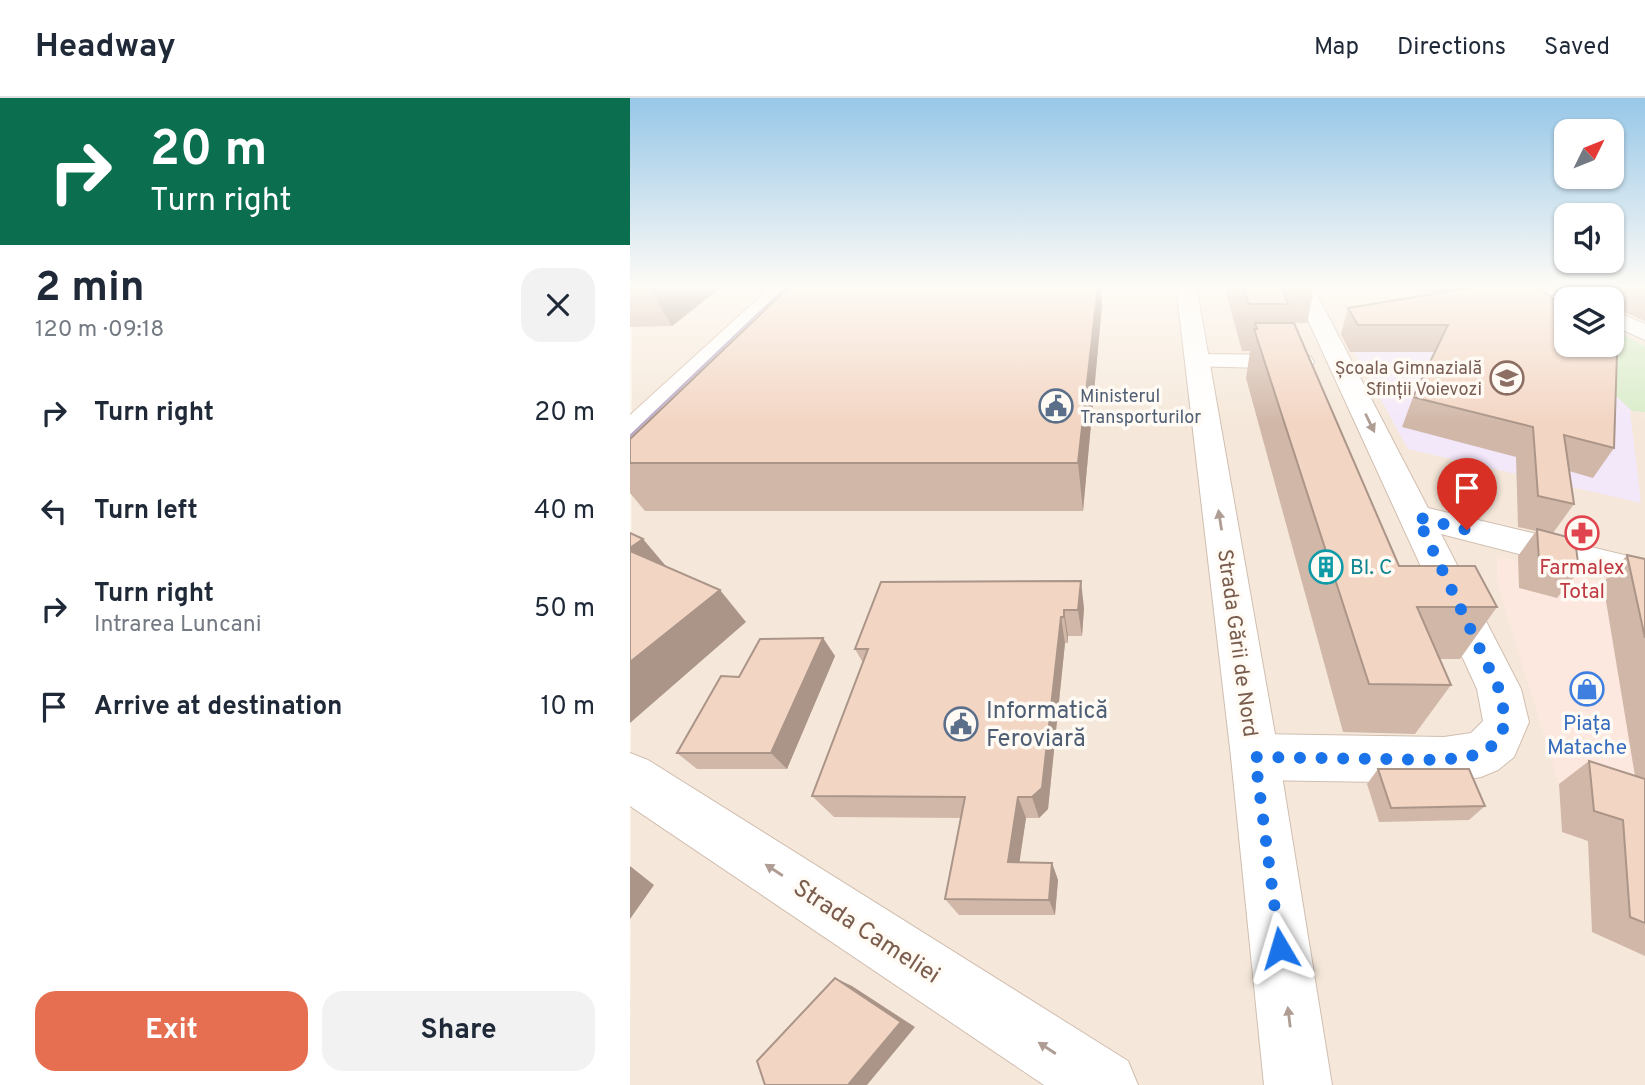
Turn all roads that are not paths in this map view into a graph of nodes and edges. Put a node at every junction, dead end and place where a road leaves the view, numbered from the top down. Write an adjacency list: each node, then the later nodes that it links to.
1 (735, 331): 6 (street)
2 (1193, 331): 4 (street, Strada Gării de Nord)
3 (1325, 331): 5 (street)
4 (1198, 362): 5 (street); 9 (street, Strada Gării de Nord, one-way to 4)
5 (1339, 362): 7 (street, one-way to 7)
6 (630, 430)
7 (1417, 517): 8 (street); 9 (street)
8 (1645, 573)
9 (1255, 757): 12 (street, Strada Gării de Nord, one-way to 9)
10 (630, 777): 11 (street, Strada Cameliei, one-way to 10)
11 (1104, 1085)
12 (1298, 1085)

